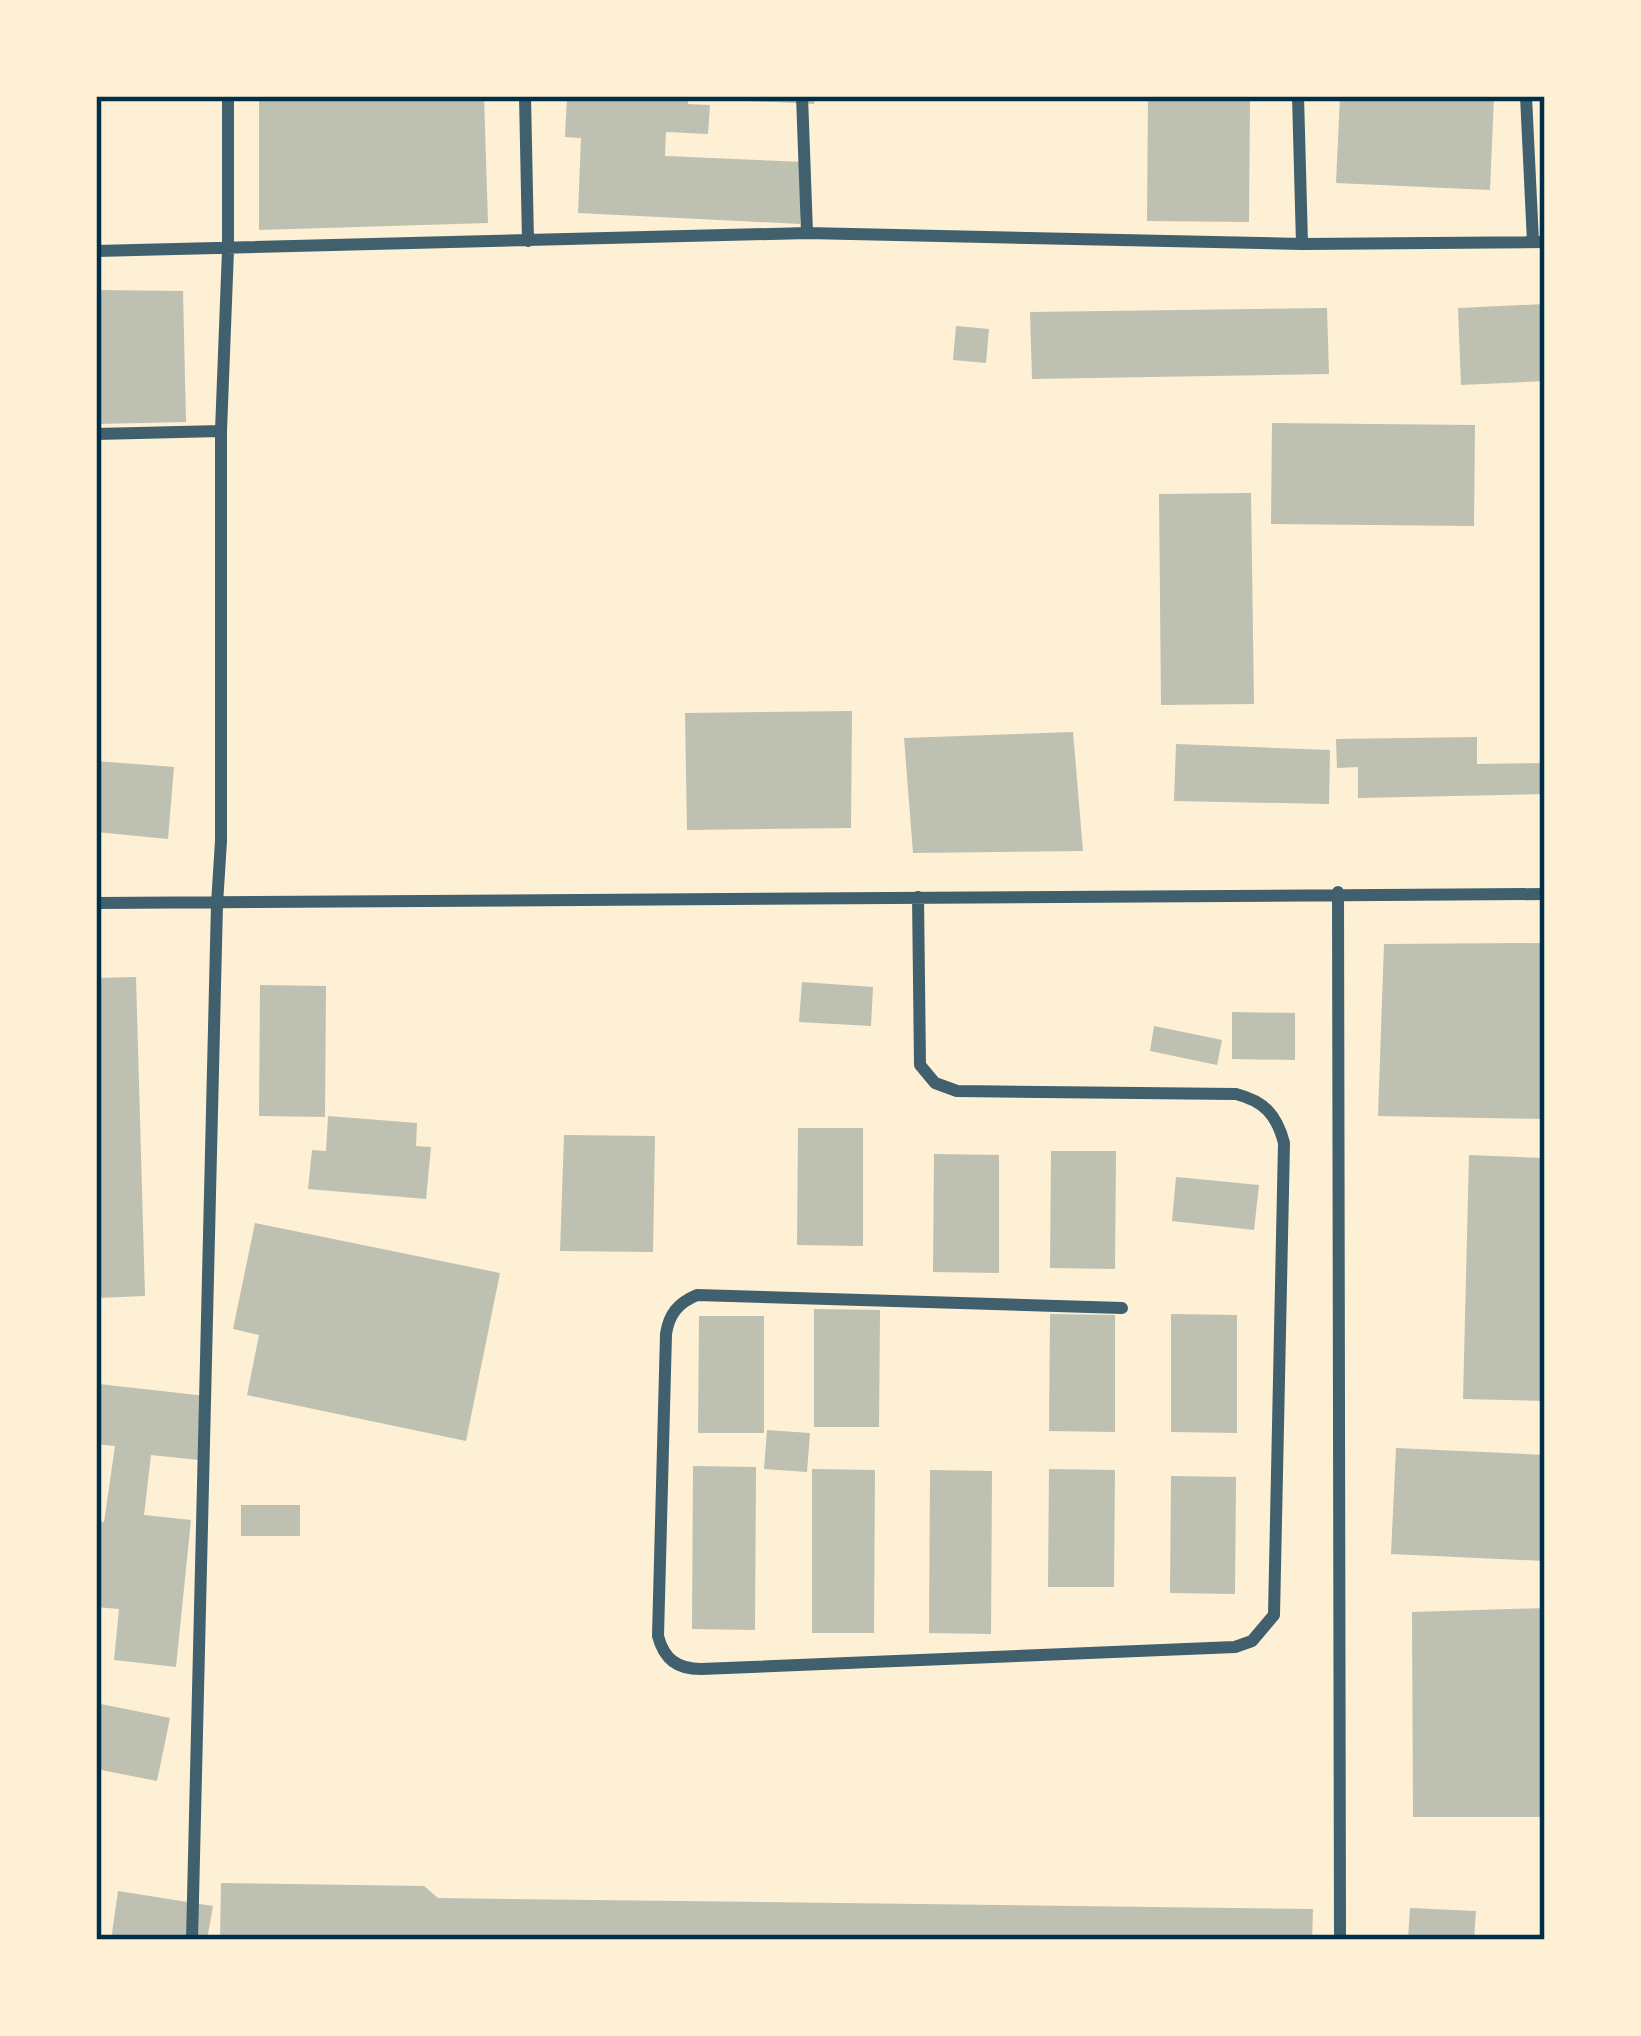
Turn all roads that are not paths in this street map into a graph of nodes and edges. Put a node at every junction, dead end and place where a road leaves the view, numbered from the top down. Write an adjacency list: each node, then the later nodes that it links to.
1 (228, 96): 10 (street)
2 (525, 96): 7 (street)
3 (802, 96): 6 (street)
4 (1298, 96): 9 (street)
5 (1526, 96): 8 (street)
6 (806, 233): 7 (street); 9 (street)
7 (528, 241): 10 (street)
8 (1539, 242): 9 (street)
9 (1303, 244)
10 (228, 250): 11 (street); 12 (street)
11 (96, 251)
12 (221, 431): 13 (street); 18 (street)
13 (96, 434)
14 (1338, 892): 15 (street); 16 (street); 21 (street)
15 (1545, 894)
16 (918, 897): 18 (street); 19 (street)
17 (96, 903): 18 (street)
18 (217, 904): 20 (street)
19 (1122, 1308)
20 (192, 1940)
21 (1340, 1940)

